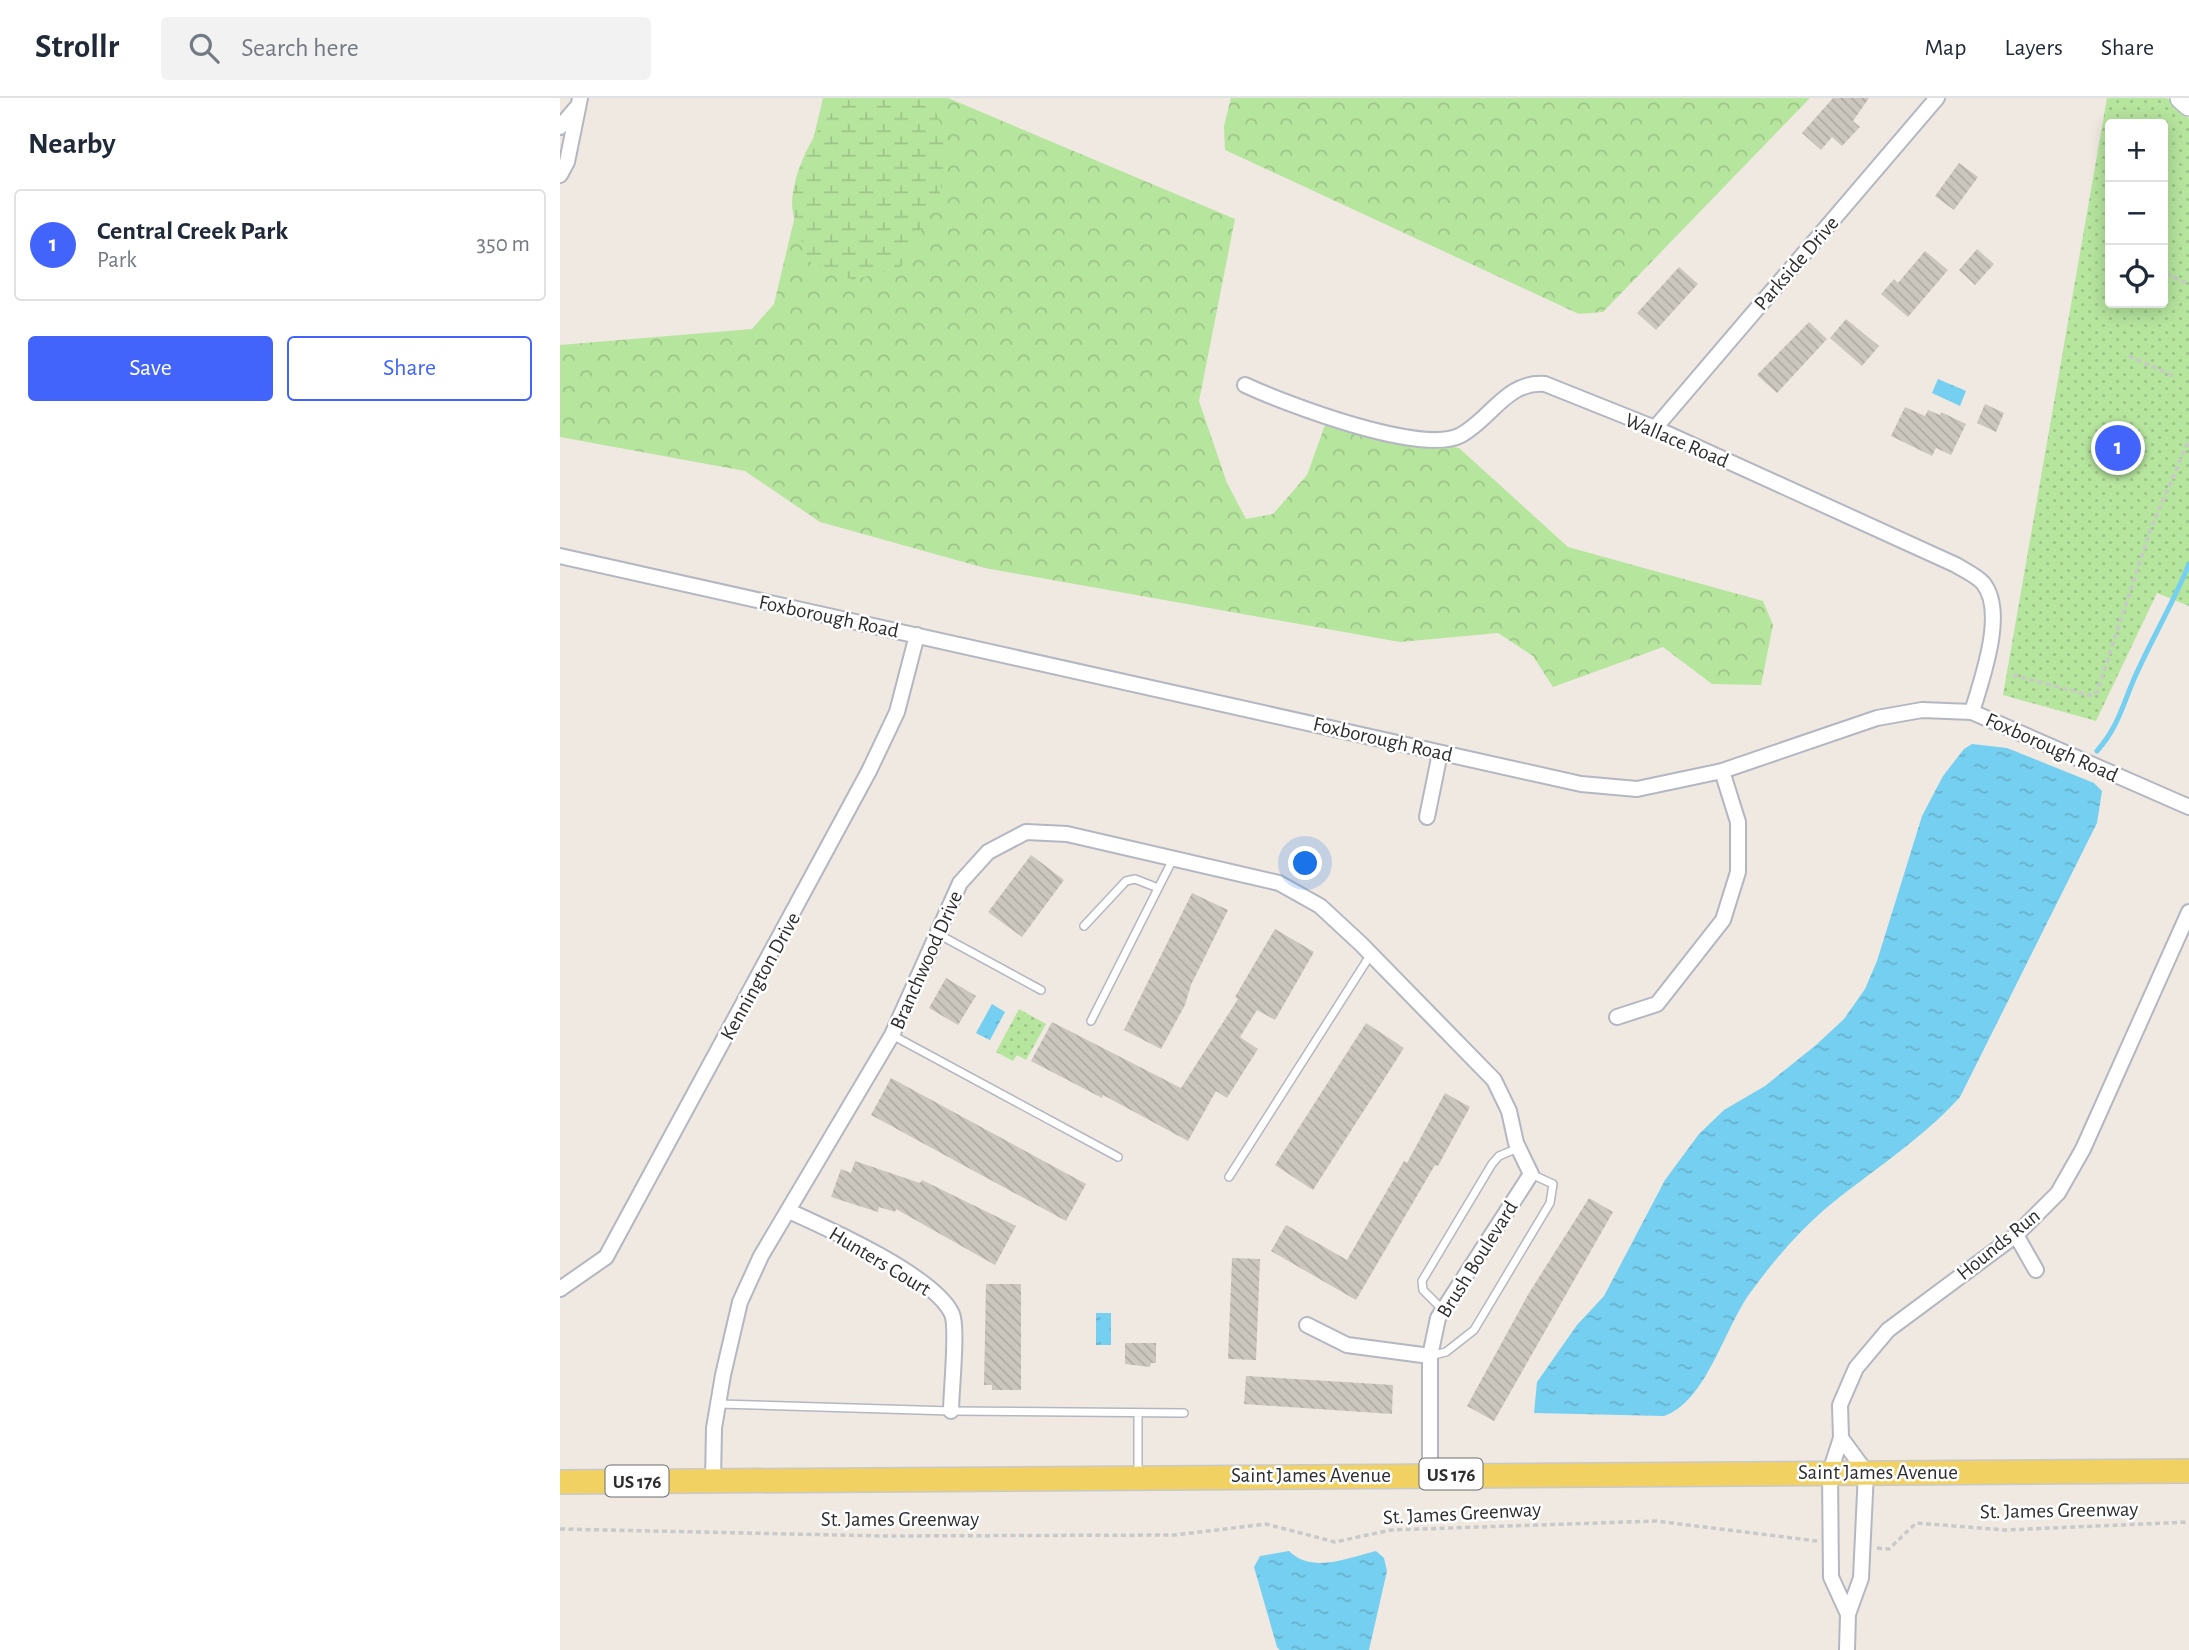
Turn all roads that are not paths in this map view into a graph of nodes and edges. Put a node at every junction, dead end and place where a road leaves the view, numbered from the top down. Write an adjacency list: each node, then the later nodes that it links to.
1 (1937, 98): 8 (street, Parkside Drive)
2 (2181, 98): 4 (street)
3 (579, 102): 5 (street); 6 (street)
4 (2189, 105)
5 (560, 127)
6 (560, 175)
7 (1245, 385): 8 (street, Wallace Road)
8 (1654, 428): 11 (street, Wallace Road)
9 (560, 556): 10 (street, Foxborough Road)
10 (918, 635): 12 (street, Foxborough Road); 33 (street, Kennington Drive)
11 (1972, 712): 13 (street, Foxborough Road); 14 (street, Foxborough Road)
12 (1440, 752): 13 (street, Foxborough Road); 15 (street)
13 (1722, 771): 23 (street)
14 (2189, 807)
15 (1427, 817)
16 (1173, 859): 17 (lane); 20 (street, Branchwood Drive); 21 (street, Branchwood Drive)
17 (1158, 888): 19 (lane); 24 (lane)
18 (2189, 912): 31 (street, Hounds Run)
19 (1084, 926)
20 (938, 934): 22 (lane); 25 (street, Branchwood Drive)
21 (1371, 954): 26 (street, Branchwood Drive); 29 (lane)
22 (1041, 990)
23 (1617, 1017)
24 (1091, 1021)
25 (892, 1035): 27 (lane); 30 (street, Branchwood Drive)
26 (1518, 1148): 28 (street, Branchwood Drive); 34 (lane)
27 (1118, 1157)
28 (1531, 1174): 34 (street, Brush Boulevard); 36 (lane)
29 (1228, 1177)
30 (789, 1211): 37 (street, Branchwood Drive); 38 (street, Hunters Court)
31 (2016, 1235): 32 (street); 41 (street, Hounds Run)
32 (2036, 1270)
33 (560, 1289)
34 (1443, 1310): 36 (street, Brush Boulevard)
35 (1307, 1325): 36 (street)
36 (1430, 1356): 45 (street, Brush Boulevard)
37 (718, 1404): 38 (lane); 47 (street, Branchwood Drive)
38 (951, 1411): 39 (lane)
39 (1138, 1413): 40 (lane); 46 (lane)
40 (1184, 1413)
41 (1841, 1438): 43 (street, Hounds Run); 44 (street)
42 (2189, 1471): 44 (main road, Saint James Avenue / US 176)
43 (1830, 1472): 44 (main road, Saint James Avenue / US 176); 45 (main road, Saint James Avenue / US 176); 49 (street, Hounds Run)
44 (1866, 1472): 49 (street)
45 (1430, 1474): 46 (main road, Saint James Avenue / US 176)
46 (1138, 1476): 47 (main road, Saint James Avenue / US 176)
47 (713, 1480): 48 (main road, Saint James Avenue / US 176)
48 (560, 1482)
49 (1848, 1614): 50 (street)
50 (1847, 1650)

